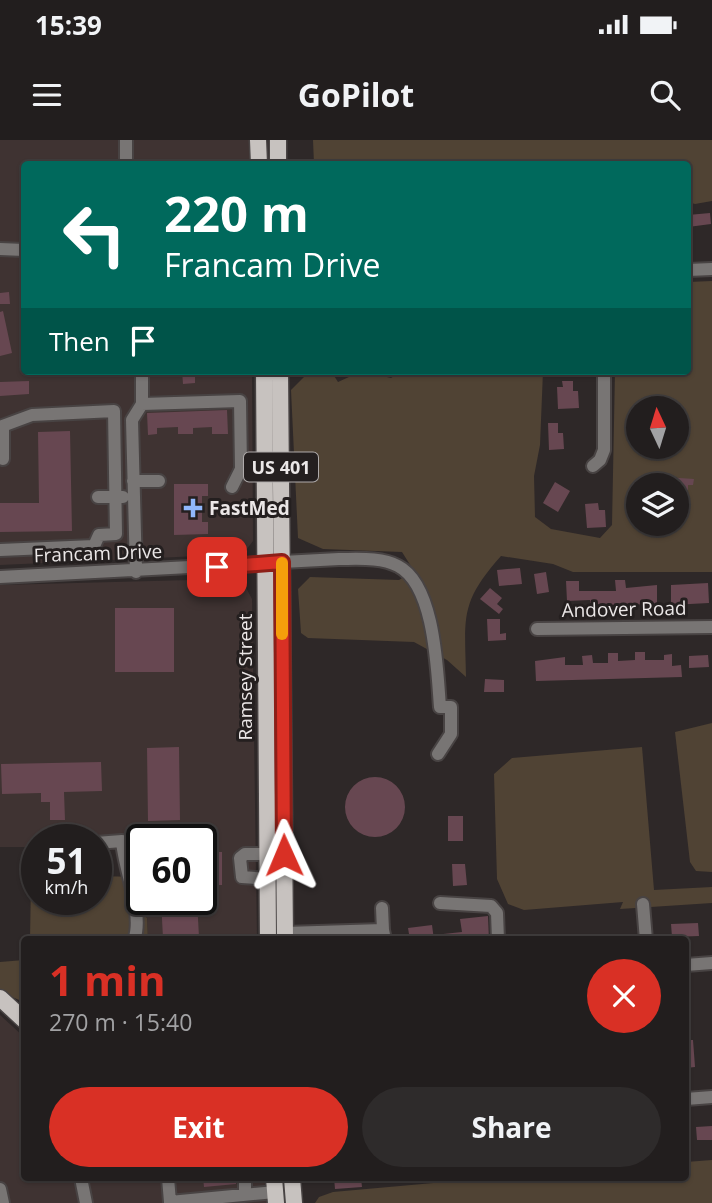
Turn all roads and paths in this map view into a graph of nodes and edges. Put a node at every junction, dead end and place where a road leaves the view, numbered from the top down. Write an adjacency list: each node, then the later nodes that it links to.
1 (126, 140): 4 (street)
2 (258, 140): 5 (main road)
3 (278, 140): 6 (main road)
4 (126, 161)
5 (258, 161)
6 (278, 161)
7 (0, 249): 8 (street)
8 (21, 250)
9 (712, 269): 10 (street)
10 (691, 271)
11 (142, 375): 15 (street)
12 (264, 375): 26 (main road, Ramsey Street / US 401)
13 (280, 375): 26 (main road, Ramsey Street / US 401)
14 (604, 375): 18 (street)
15 (142, 404): 19 (street); 21 (street)
16 (1, 427): 17 (street); 23 (street)
17 (4, 459)
18 (593, 466)
19 (133, 481): 20 (street); 24 (street)
20 (159, 481)
21 (232, 487)
22 (98, 497): 23 (street)
23 (115, 497): 24 (street); 25 (street)
24 (134, 497): 27 (street)
25 (0, 550)
26 (273, 563): 27 (street, Francam Drive); 31 (street, Francam Drive); 33 (main road, Ramsey Street / US 401); 41 (main road, Ramsey Street / US 401)
27 (136, 572): 28 (street, Francam Drive)
28 (0, 577)
29 (712, 627): 30 (street, Andover Road)
30 (537, 629)
31 (438, 754)
32 (112, 842): 39 (street)
33 (268, 854): 34 (main road, Ramsey Street / US 401); 34 (street)
34 (268, 878): 40 (main road, Ramsey Street / US 401)
35 (440, 903): 42 (street)
36 (643, 904): 43 (street)
37 (382, 908): 38 (street)
38 (384, 935): 41 (street)
39 (134, 936)
40 (268, 936)
41 (285, 936)
42 (498, 936)
43 (646, 936)
44 (712, 963): 45 (street)
45 (689, 965)
46 (0, 998): 47 (main road)
47 (21, 1017)
48 (712, 1097): 49 (street)
49 (689, 1099)
50 (82, 1181): 58 (street)
51 (168, 1181): 56 (street)
52 (245, 1181): 56 (street)
53 (292, 1181): 59 (main road)
54 (0, 1189): 57 (street)
55 (275, 1191): 56 (street)
56 (246, 1195)
57 (2, 1203)
58 (86, 1203)
59 (294, 1203)

